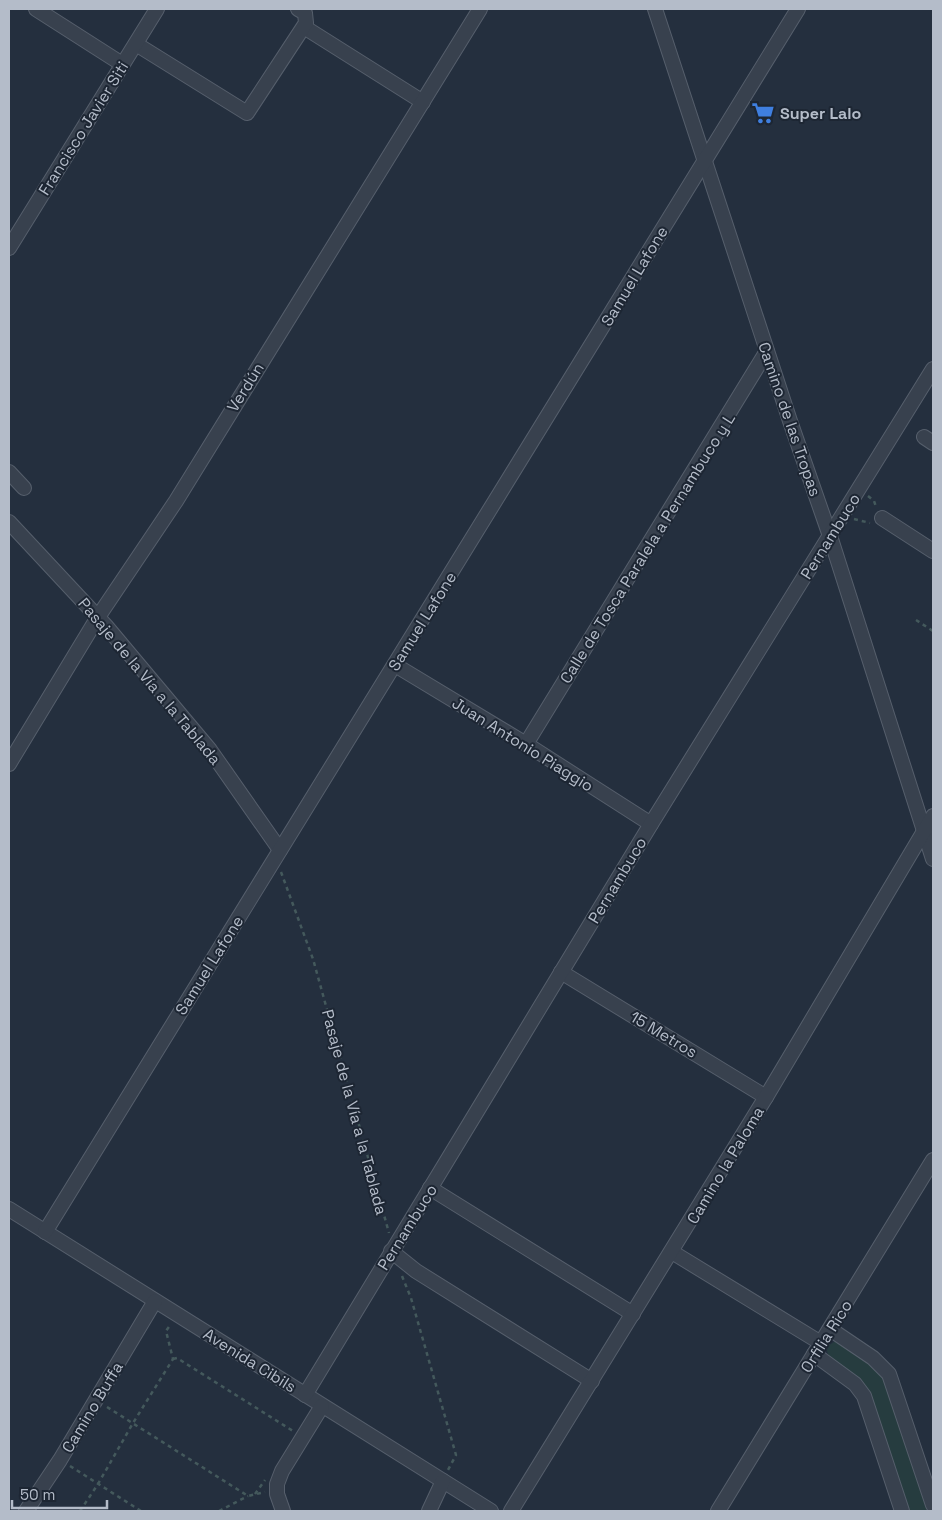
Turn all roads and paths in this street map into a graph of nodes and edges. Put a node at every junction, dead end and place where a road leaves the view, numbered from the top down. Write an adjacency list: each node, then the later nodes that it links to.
1 (157, 9): 7 (street, Francisco Javier Siti)
2 (480, 9): 9 (street, Verdún)
3 (655, 9): 10 (street, Camino de las Tropas)
4 (798, 9): 10 (street, Samuel Lafone)
5 (41, 10): 8 (street)
6 (302, 16): 7 (street); 9 (street)
7 (136, 44): 8 (street, Francisco Javier Siti)
8 (122, 64): 11 (street, Francisco Javier Siti)
9 (423, 102): 22 (street, Verdún)
10 (705, 161): 12 (street, Camino de las Tropas); 25 (street, Samuel Lafone)
11 (9, 248)
12 (767, 351): 20 (street, Camino de las Tropas); 26 (street, Calle de Tosca Paralela a Pernambuco y L)
13 (933, 369): 16 (street, Pernambuco)
14 (9, 472): 15 (street)
15 (24, 488)
16 (859, 489): 17 (street, Pernambuco); 18 (path)
17 (844, 513): 18 (path); 20 (street, Pernambuco)
18 (882, 518): 21 (street)
19 (9, 522): 22 (street, Pasaje de la Vía a la Tablada)
20 (830, 536): 29 (street, Pernambuco); 30 (street, Camino de las Tropas)
21 (933, 551)
22 (98, 617): 27 (street, Verdún); 31 (street, Pasaje de la Vía a la Tablada)
23 (916, 620): 24 (path)
24 (933, 631)
25 (395, 665): 26 (street, Juan Antonio Piaggio); 31 (street, Samuel Lafone)
26 (526, 744): 29 (street, Juan Antonio Piaggio)
27 (9, 764)
28 (933, 816): 30 (street, Camino la Paloma)
29 (651, 824): 33 (street, Pernambuco)
30 (924, 832): 32 (street, Camino de las Tropas); 34 (street, Camino la Paloma)
31 (278, 853): 38 (street, Samuel Lafone); 39 (path, Pasaje de la Vía a la Tablada)
32 (933, 859)
33 (561, 972): 34 (street, 15 Metros); 36 (street, Pernambuco)
34 (766, 1097): 40 (street, Camino la Paloma)
35 (933, 1160): 45 (street, Orfilia Rico)
36 (430, 1188): 39 (street, Pernambuco); 43 (street)
37 (9, 1209): 38 (street, Avenida Cibils)
38 (45, 1232): 42 (street, Avenida Cibils)
39 (392, 1251): 48 (street); 49 (street, Pernambuco)
40 (672, 1252): 43 (street, Camino la Paloma); 46 (street)
41 (401, 1275): 55 (path)
42 (156, 1301): 44 (street, Avenida Cibils); 50 (street, Camino Buffa)
43 (633, 1314): 48 (street, Camino la Paloma)
44 (178, 1315): 47 (path); 49 (street, Avenida Cibils)
45 (830, 1329): 46 (street, Orfilia Rico); 59 (street)
46 (817, 1349): 68 (street, Orfilia Rico); 69 (street)
47 (173, 1359): 52 (path); 53 (path)
48 (592, 1381): 67 (street, Camino la Paloma)
49 (305, 1395): 51 (street, Avenida Cibils)
50 (95, 1399): 52 (path); 54 (street, Camino Buffa)
51 (322, 1406): 53 (street); 55 (street, Avenida Cibils)
52 (133, 1423): 56 (path); 58 (path)
53 (303, 1438): 57 (street)
54 (60, 1460): 56 (path); 61 (street, Camino Buffa)
55 (443, 1481): 60 (street, Avenida Cibils); 66 (street)
56 (98, 1484): 62 (path); 63 (path)
57 (277, 1494): 58 (path); 65 (street)
58 (248, 1496): 64 (path)
59 (933, 1505)
60 (486, 1510)
61 (26, 1511)
62 (80, 1511)
63 (141, 1511)
64 (219, 1511)
65 (283, 1511)
66 (430, 1511)
67 (511, 1511)
68 (718, 1511)
69 (902, 1511)

